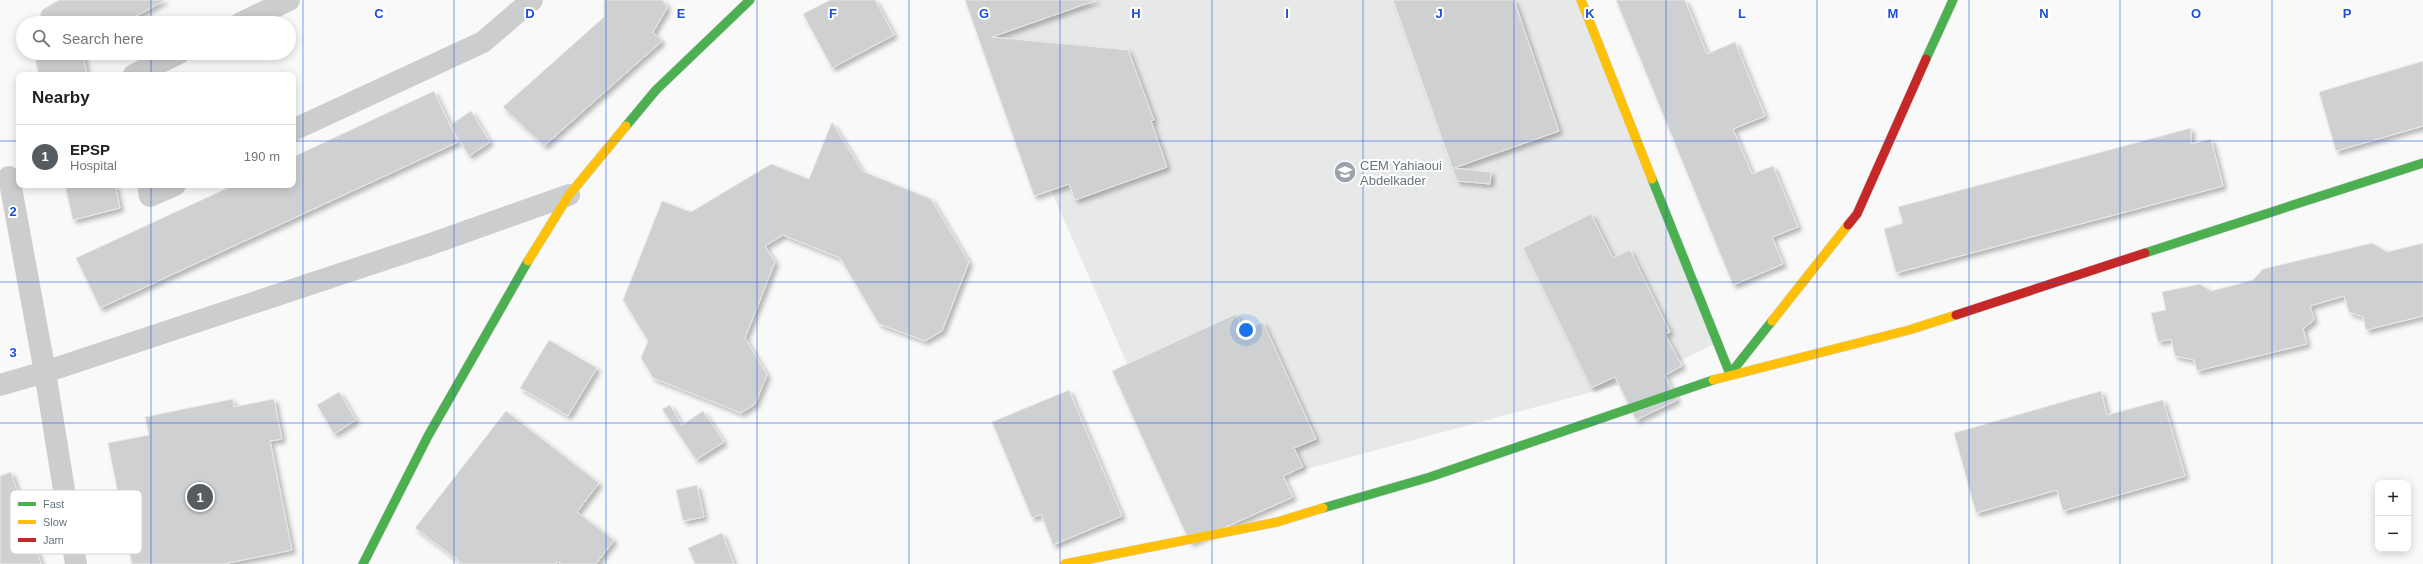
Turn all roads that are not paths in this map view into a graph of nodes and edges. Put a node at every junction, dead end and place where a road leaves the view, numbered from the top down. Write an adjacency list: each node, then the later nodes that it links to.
1 (289, 0): 6 (street)
2 (532, 0): 9 (street)
3 (1581, 0): 16 (street)
4 (1954, 0): 16 (street)
5 (745, 2): 14 (street)
6 (256, 16)
7 (165, 60): 8 (street)
8 (140, 72)
9 (296, 129)
10 (2423, 163): 16 (street)
11 (8, 177): 15 (street)
12 (149, 188): 13 (street)
13 (168, 188)
14 (570, 195): 15 (street); 21 (street)
15 (45, 372): 17 (street); 18 (street)
16 (1730, 374): 22 (street)
17 (0, 385)
18 (64, 490)
19 (74, 554): 20 (street)
20 (76, 564)
21 (363, 564)
22 (1065, 564)

